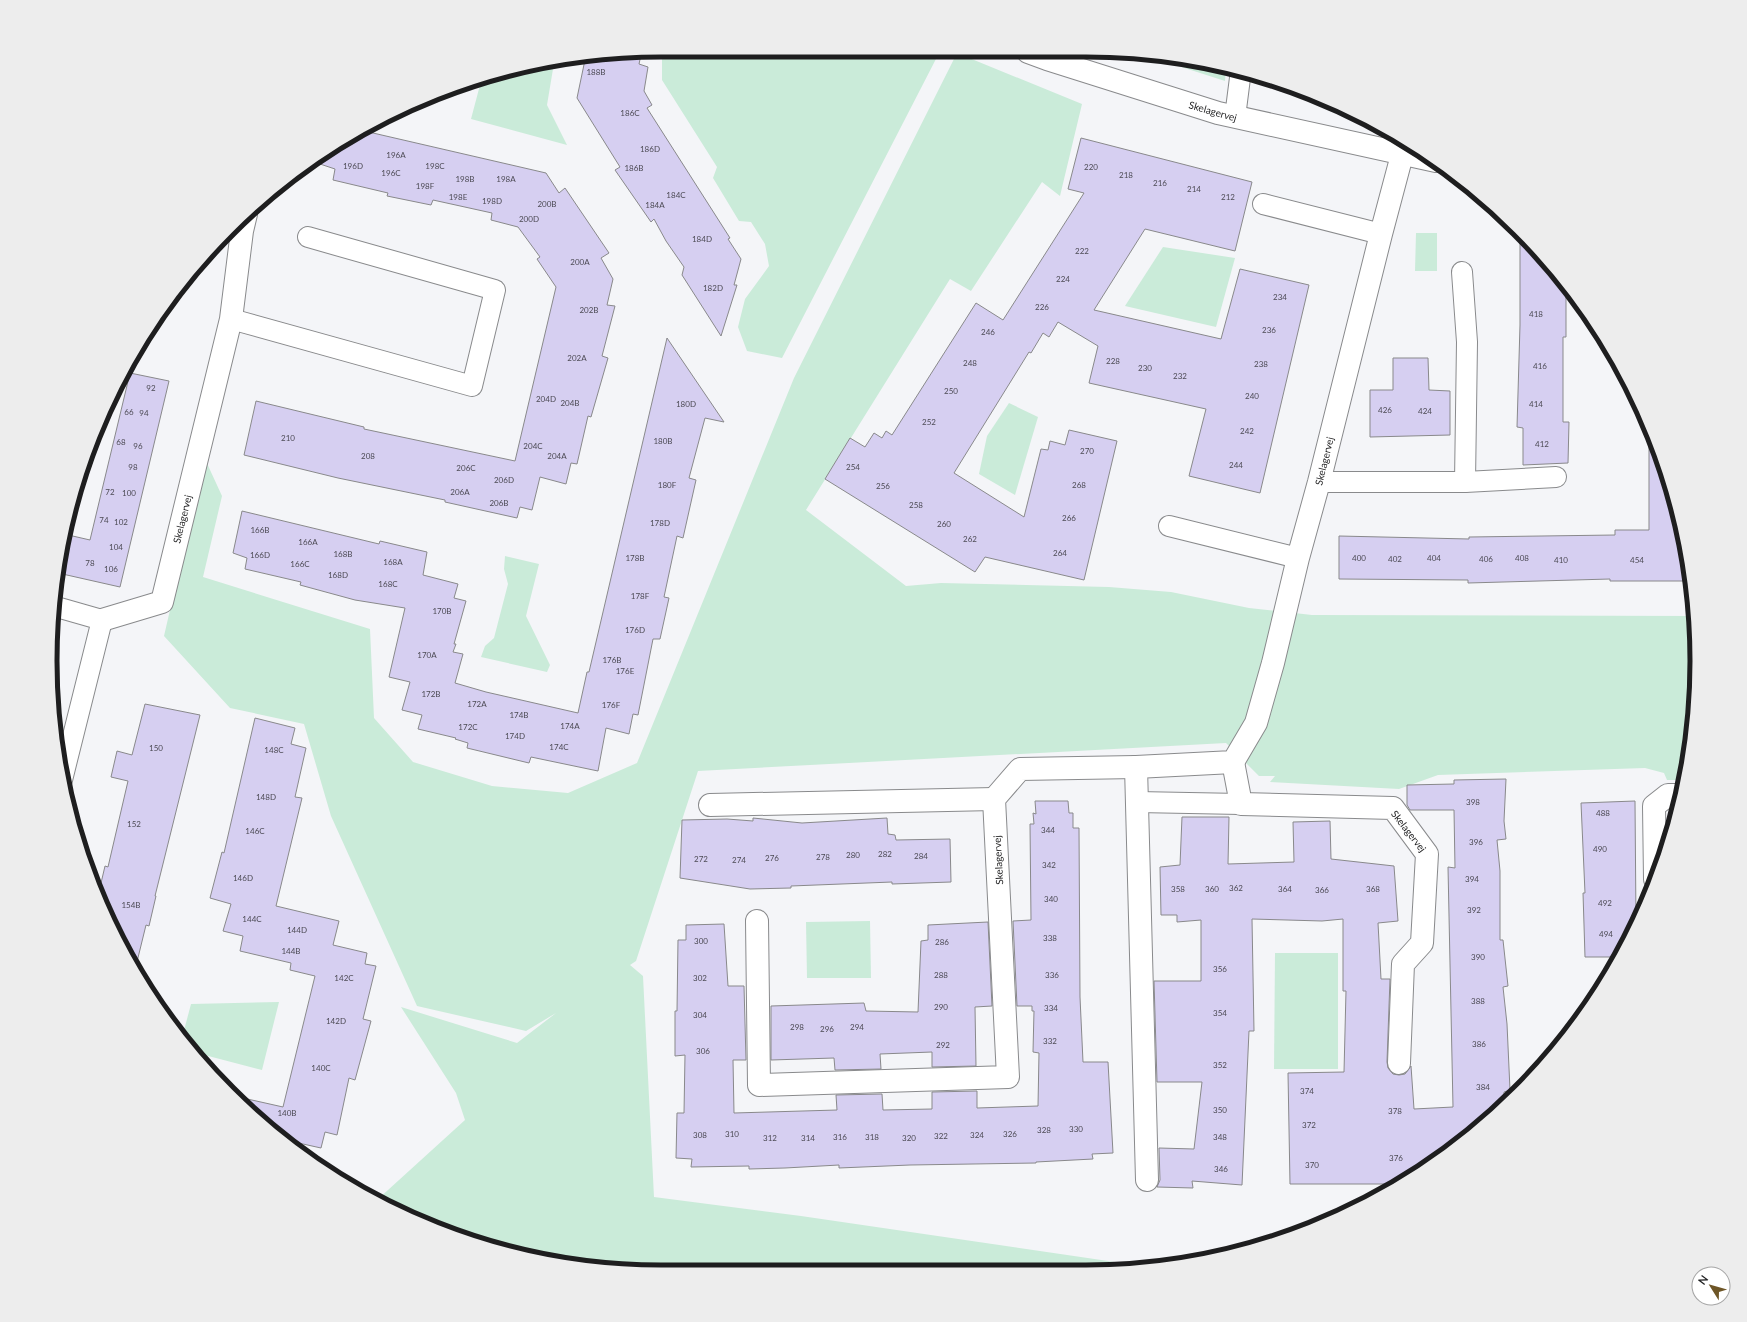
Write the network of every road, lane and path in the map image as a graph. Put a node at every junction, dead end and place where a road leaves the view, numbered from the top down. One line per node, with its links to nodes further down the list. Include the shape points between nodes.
1 (1039, 57): 3 (street, Skelagervej)
2 (1240, 78): 3 (lane)
3 (1235, 117): 4 (street, Skelagervej)
4 (1402, 155): 5 (street, Skelagervej); 8 (street, Skelagervej)
5 (1421, 158)
6 (1263, 204): 8 (lane)
7 (243, 225): 11 (street, Skelagervej)
8 (1381, 234): 13 (street, Skelagervej)
9 (308, 237): 11 (lane, via 495,290 472,386)
10 (1462, 272): 14 (lane, via 1467,342)
11 (231, 319): 18 (street, Skelagervej, via 162,602)
12 (1556, 477): 14 (lane)
13 (1319, 482): 14 (lane); 16 (street, Skelagervej)
14 (1465, 482)
15 (1169, 526): 16 (lane)
16 (1298, 558): 19 (street, Skelagervej, via 1256,723)
17 (59, 608): 18 (lane)
18 (102, 620): 20 (lane)
19 (1233, 762): 21 (street); 25 (street)
20 (66, 763)
21 (1136, 767): 23 (street, via 1020,769); 24 (street)
22 (1674, 795): 27 (street, via 1668,795 1654,806)
23 (994, 799): 26 (street); 28 (street, Skelagervej, via 1008,1077 759,1085)
24 (1137, 802): 25 (lane); 30 (street)
25 (1241, 804): 29 (street, Skelagervej, via 1393,808 1428,854 1422,943 1403,964)
26 (710, 805)
27 (1655, 863)
28 (757, 921)
29 (1398, 1063)
30 (1147, 1180)

